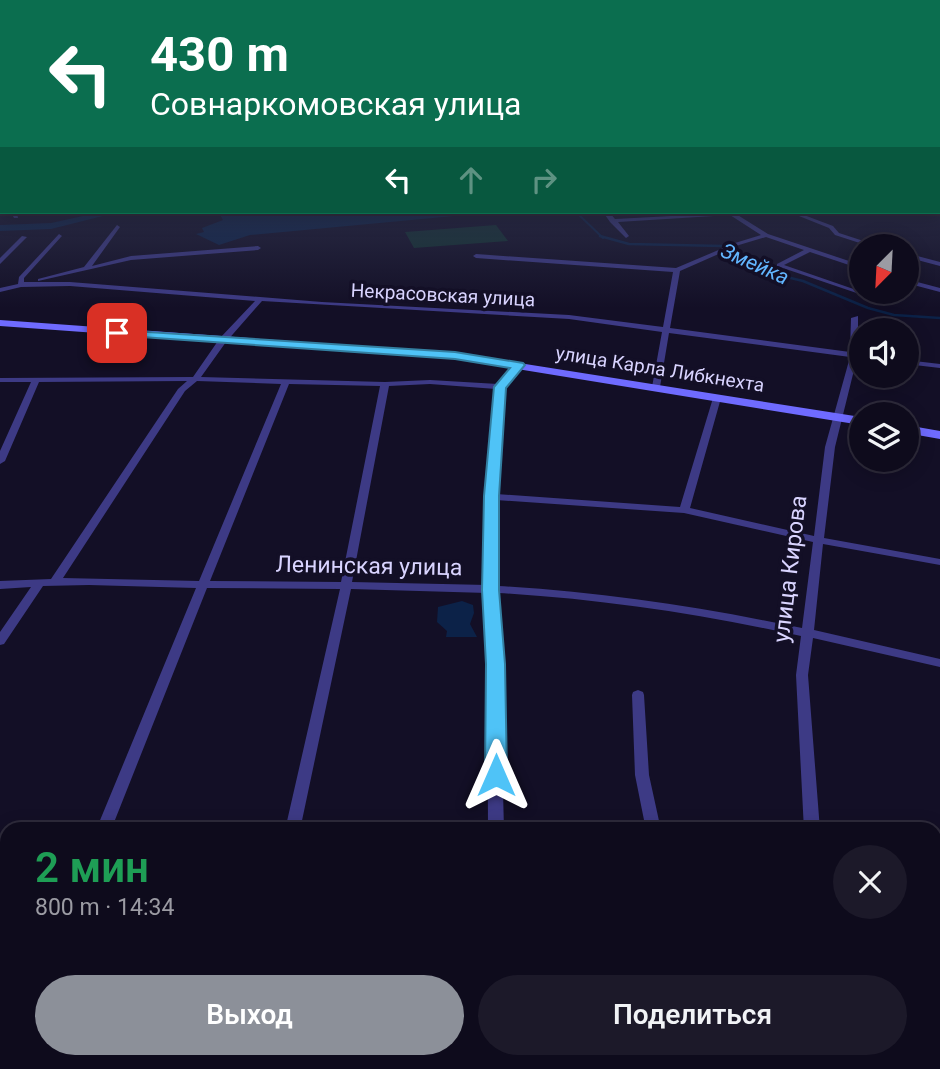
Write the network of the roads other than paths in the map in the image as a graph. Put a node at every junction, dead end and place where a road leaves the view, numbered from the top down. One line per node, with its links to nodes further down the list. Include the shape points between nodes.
1 (607, 214): 5 (street)
2 (681, 214): 5 (street)
3 (733, 214): 9 (street)
4 (797, 214): 11 (street)
5 (612, 221): 8 (street)
6 (117, 227): 19 (street)
7 (59, 236): 22 (street, via 21,278)
8 (626, 236)
9 (766, 236): 13 (street); 20 (street)
10 (24, 237): 16 (street)
11 (849, 238)
12 (258, 248): 19 (street, via 131,258)
13 (809, 250): 17 (street); 23 (street, via 779,265)
14 (476, 256): 20 (street)
15 (919, 258): 18 (street)
16 (0, 262)
17 (849, 263)
18 (940, 264)
19 (86, 269): 22 (street)
20 (677, 271): 28 (street)
21 (919, 284): 25 (street)
22 (21, 285): 24 (street); 26 (street, Некрасовская улица)
23 (849, 289)
24 (0, 290)
25 (940, 290)
26 (259, 300): 28 (street, Некрасовская улица, via 569,317); 29 (street)
27 (0, 323): 29 (street, улица Карла Либкнехта)
28 (665, 330): 30 (street, Некрасовская улица); 41 (street)
29 (223, 340): 32 (street, улица Карла Либкнехта, via 455,356); 34 (street)
30 (849, 354)
31 (919, 364): 33 (street)
32 (519, 365): 40 (street); 41 (street, улица Карла Либкнехта)
33 (940, 366)
34 (195, 379): 36 (street); 38 (street); 52 (street, via 182,389)
35 (0, 380): 36 (street)
36 (36, 380): 47 (street)
37 (849, 381): 43 (street, улица Кирова)
38 (285, 383): 39 (street); 54 (street)
39 (385, 384): 40 (street); 56 (street)
40 (500, 387): 48 (street)
41 (656, 387): 42 (street, улица Карла Либкнехта)
42 (717, 398): 43 (street, улица Карла Либкнехта); 49 (street)
43 (838, 416): 44 (street, улица Карла Либкнехта); 50 (street, улица Кирова)
44 (849, 418)
45 (919, 431): 46 (street)
46 (940, 435)
47 (0, 461)
48 (491, 496): 49 (street); 57 (street)
49 (684, 510): 50 (street)
50 (817, 540): 51 (street); 58 (street, улица Кирова)
51 (940, 562)
52 (56, 580): 53 (street, Ленинская улица); 54 (street, Ленинская улица)
53 (40, 582): 55 (street, Ленинская улица); 59 (street)
54 (201, 584): 56 (street, Ленинская улица); 62 (street)
55 (0, 586)
56 (346, 586): 57 (street, Ленинская улица); 63 (street)
57 (491, 590): 58 (street, Ленинская улица, via 633,602); 64 (street)
58 (807, 631): 60 (street, Ленинская улица); 66 (street, улица Кирова, via 802,696)
59 (0, 641)
60 (940, 663)
61 (638, 695): 65 (street, via 642,775)
62 (106, 822)
63 (294, 822)
64 (496, 822)
65 (652, 822)
66 (811, 822)

